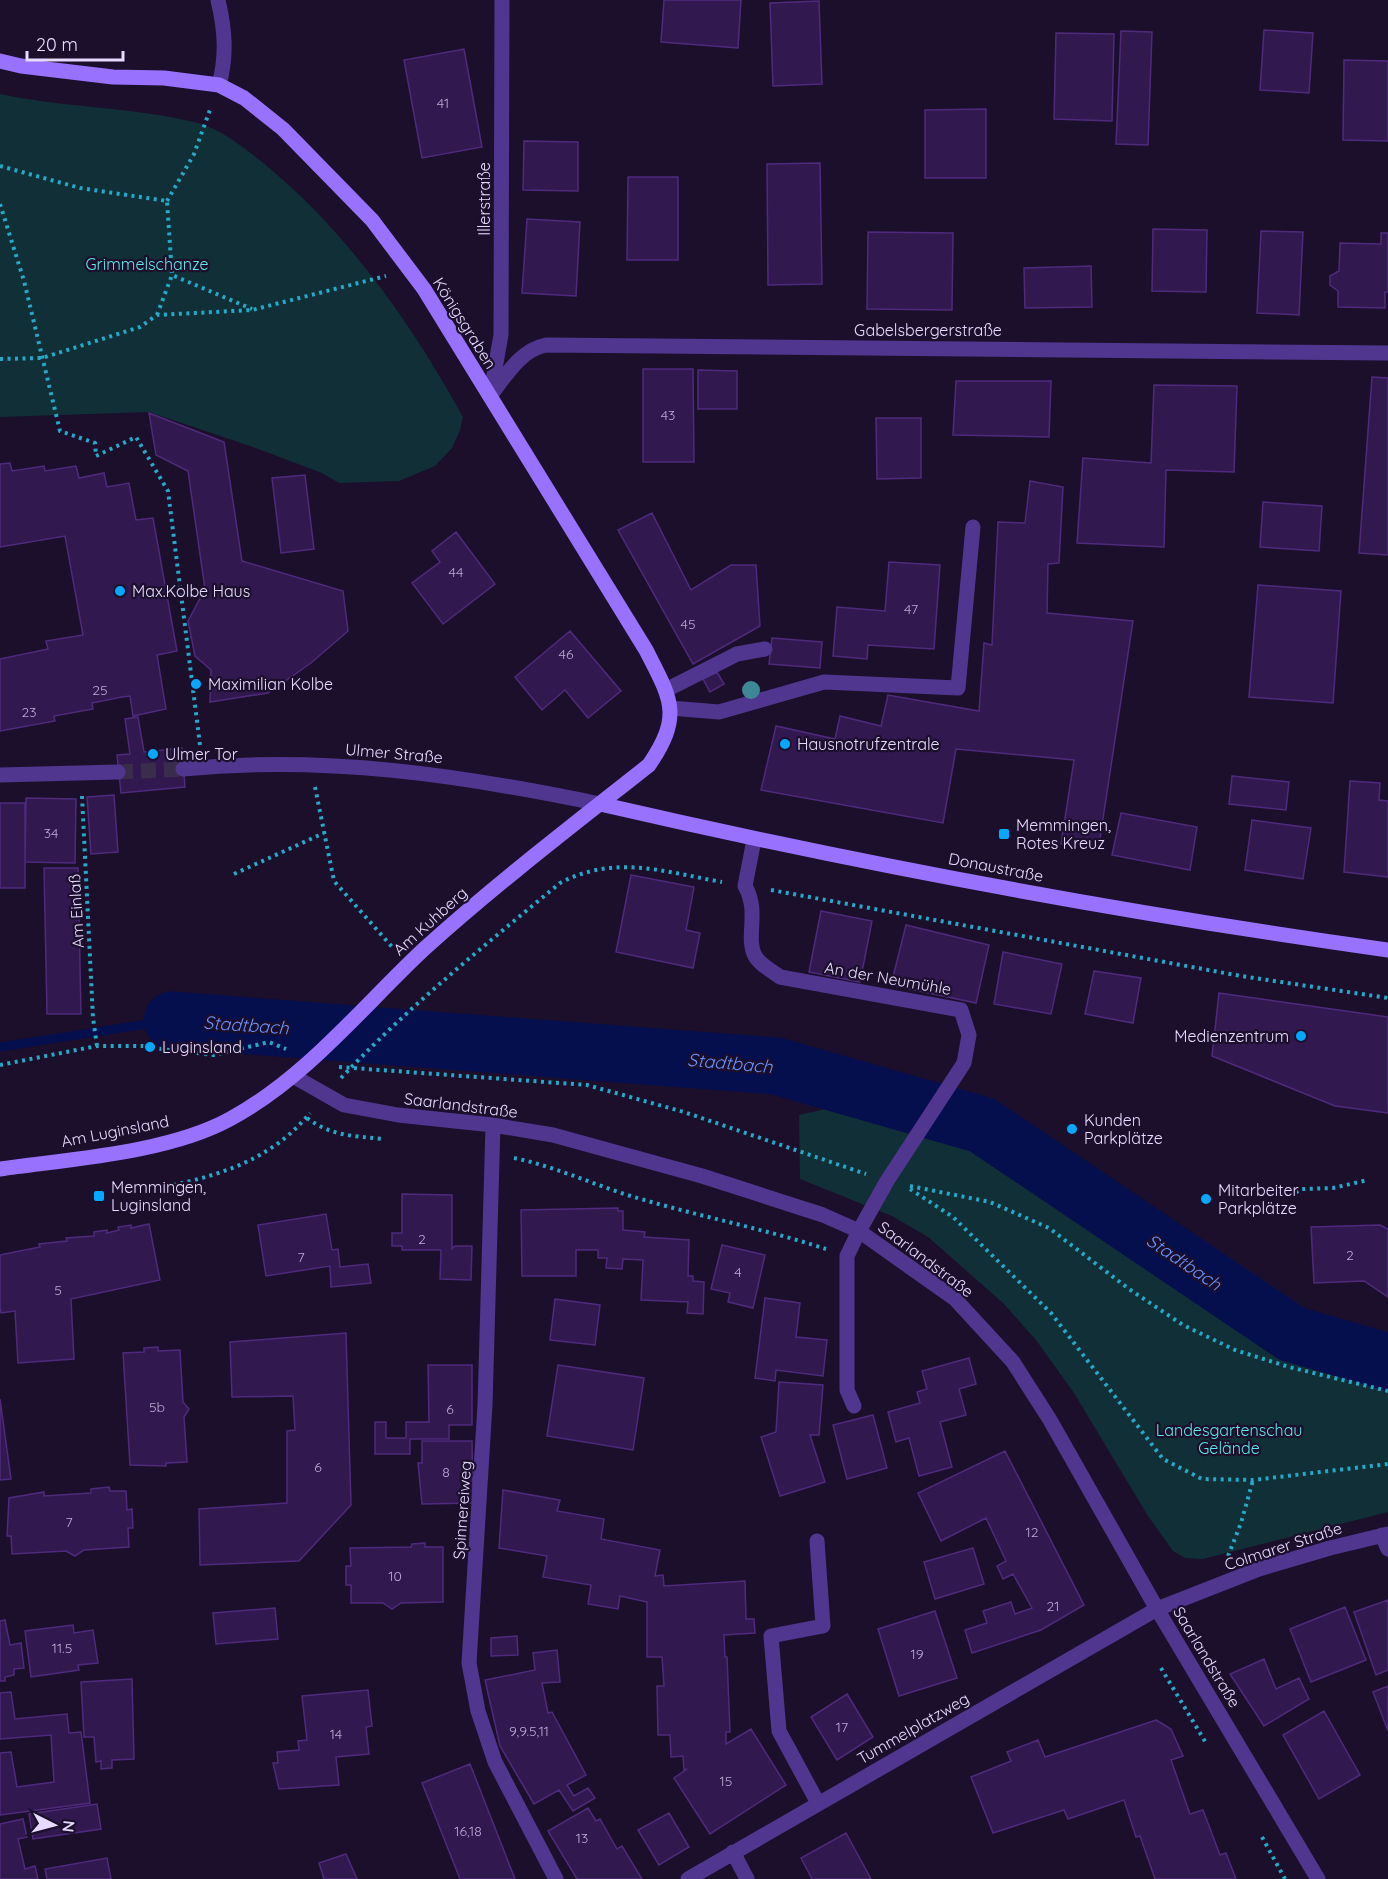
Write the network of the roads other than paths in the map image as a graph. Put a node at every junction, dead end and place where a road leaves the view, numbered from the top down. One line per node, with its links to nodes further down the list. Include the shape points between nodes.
1 (218, 0): 4 (street, via 226,61)
2 (502, 0): 6 (street, Illerstraße, via 501,335)
3 (0, 61): 4 (street, Königsgraben, via 113,77)
4 (219, 85): 6 (street, Königsgraben, via 244,98 283,129 372,220 424,289)
5 (1388, 353): 6 (street, Gabelsbergerstraße, via 546,345 523,355)
6 (489, 396): 9 (street, Königsgraben, via 640,640)
7 (972, 527): 10 (street, via 958,688 824,682 719,712)
8 (765, 649): 9 (street, via 737,654)
9 (666, 690): 10 (street, Königsgraben)
10 (670, 708): 14 (street, Königsgraben, via 665,742 649,765)
11 (183, 769): 14 (street, Ulmer Straße, via 244,763 310,763 459,777)
12 (118, 772): 13 (street)
13 (0, 775)
14 (600, 804): 15 (street, Donaustraße); 17 (street, Am Kuhberg, via 518,867 459,919)
15 (754, 840): 16 (street, Donaustraße, via 1230,928); 20 (street, An der Neumühle, via 744,886 751,898 755,957 780,977 961,1010 969,1035 964,1063)
16 (1388, 951)
17 (293, 1076): 18 (street, Saarlandstraße, via 344,1105); 19 (street, Am Luginsland, via 230,1119 202,1130 154,1145)
18 (493, 1125): 20 (street, Saarlandstraße, via 600,1147 702,1176 823,1215); 28 (street, Spinnereiweg, via 485,1417 469,1663 478,1711 495,1762)
19 (0, 1169)
20 (859, 1231): 21 (street, An der Neumühle, via 847,1256 847,1390); 25 (street, Saarlandstraße, via 955,1299 1013,1362)
21 (854, 1406)
22 (1385, 1534): 24 (street); 25 (street, Colmarer Straße, via 1258,1569)
23 (817, 1541): 26 (street, via 824,1626 771,1636 779,1731)
24 (1388, 1550)
25 (1157, 1609): 26 (street, Tummelplatzweg); 31 (street, Saarlandstraße)
26 (818, 1803): 27 (street, Tummelplatzweg)
27 (733, 1852): 29 (street, Tummelplatzweg); 30 (street)
28 (556, 1879)
29 (688, 1879)
30 (747, 1879)
31 (1318, 1879)

